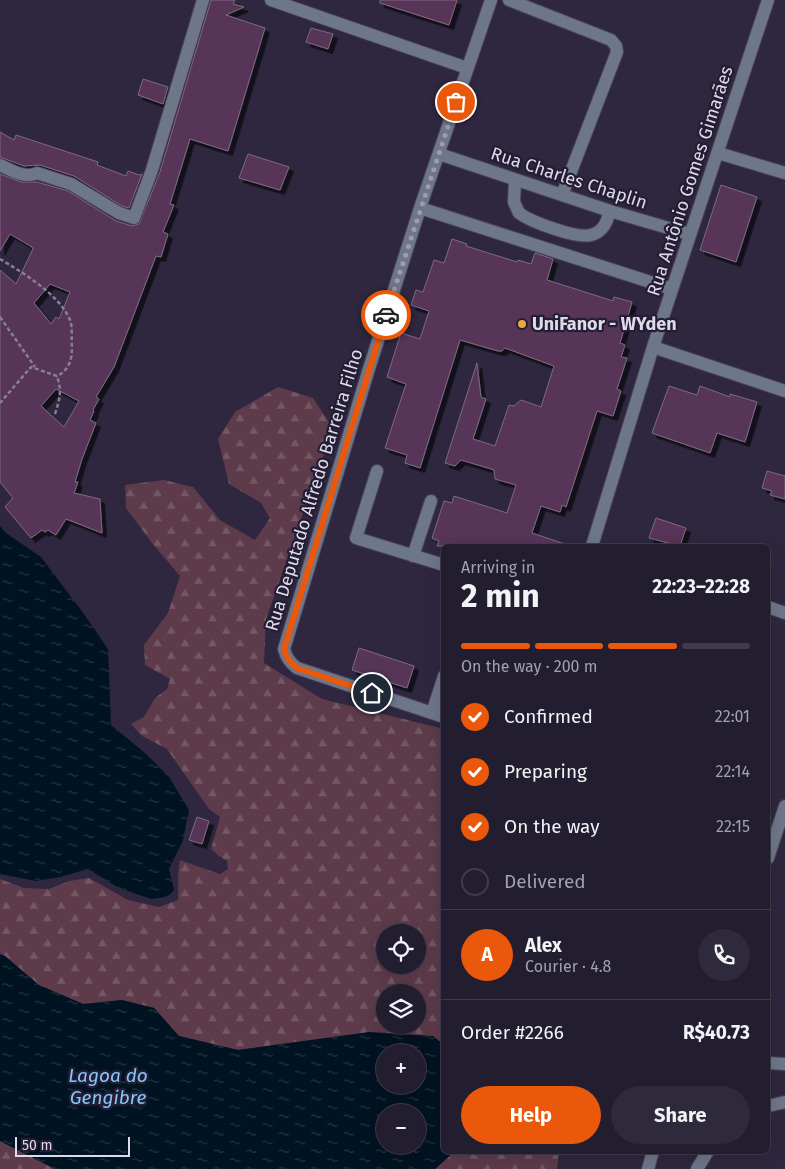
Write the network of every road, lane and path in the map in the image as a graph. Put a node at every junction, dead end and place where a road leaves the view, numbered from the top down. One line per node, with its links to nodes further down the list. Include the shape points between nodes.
1 (202, 0): 9 (street, via 134,218 71,184 37,173 30,176)
2 (271, 0): 6 (street)
3 (491, 0): 6 (street, Rua Deputado Alfredo Barreira Filho)
4 (509, 0): 12 (street, via 611,40 616,46 617,52)
5 (768, 0): 7 (street, Rua Antônio Gomes Gimarães)
6 (467, 68): 8 (street, Rua Deputado Alfredo Barreira Filho)
7 (718, 153): 10 (street); 15 (street, Rua Antônio Gomes Gimarães)
8 (438, 154): 11 (street, Rua Charles Chaplin); 13 (street, Rua Deputado Alfredo Barreira Filho)
9 (0, 165)
10 (785, 173)
11 (515, 180): 12 (street, Rua Charles Chaplin); 14 (street, via 514,202 519,213 551,227 592,235 604,228)
12 (562, 195): 14 (street, Rua Charles Chaplin)
13 (420, 208): 17 (street); 33 (street, Rua Deputado Alfredo Barreira Filho, via 284,649 291,664 297,668)
14 (610, 211): 15 (street, Rua Charles Chaplin)
15 (690, 234): 17 (street, Rua Antônio Gomes Gimarães)
16 (0, 259): 21 (path, via 53,297 71,322 72,357 69,366)
17 (672, 289): 19 (street, Rua Antônio Gomes Gimarães)
18 (0, 317): 20 (path)
19 (653, 347): 22 (street); 27 (street, Rua Antônio Gomes Gimarães)
20 (36, 368): 21 (path); 23 (path, via 32,367)
21 (57, 376): 24 (path, via 61,389)
22 (785, 391)
23 (0, 403)
24 (55, 414)
25 (377, 471): 28 (street, via 356,538)
26 (431, 501): 28 (street)
27 (593, 544)
28 (413, 556): 29 (street)
29 (441, 564)
30 (770, 608): 31 (street)
31 (785, 613)
32 (441, 696): 33 (street)
33 (438, 715)
34 (785, 806): 35 (street)
35 (777, 829): 36 (street)
36 (770, 852)
37 (770, 1062): 38 (street)
38 (785, 1064)
39 (785, 1102): 40 (street)
40 (770, 1106)
41 (652, 1154): 43 (street)
42 (706, 1154): 44 (street)
43 (648, 1169)
44 (697, 1169)

